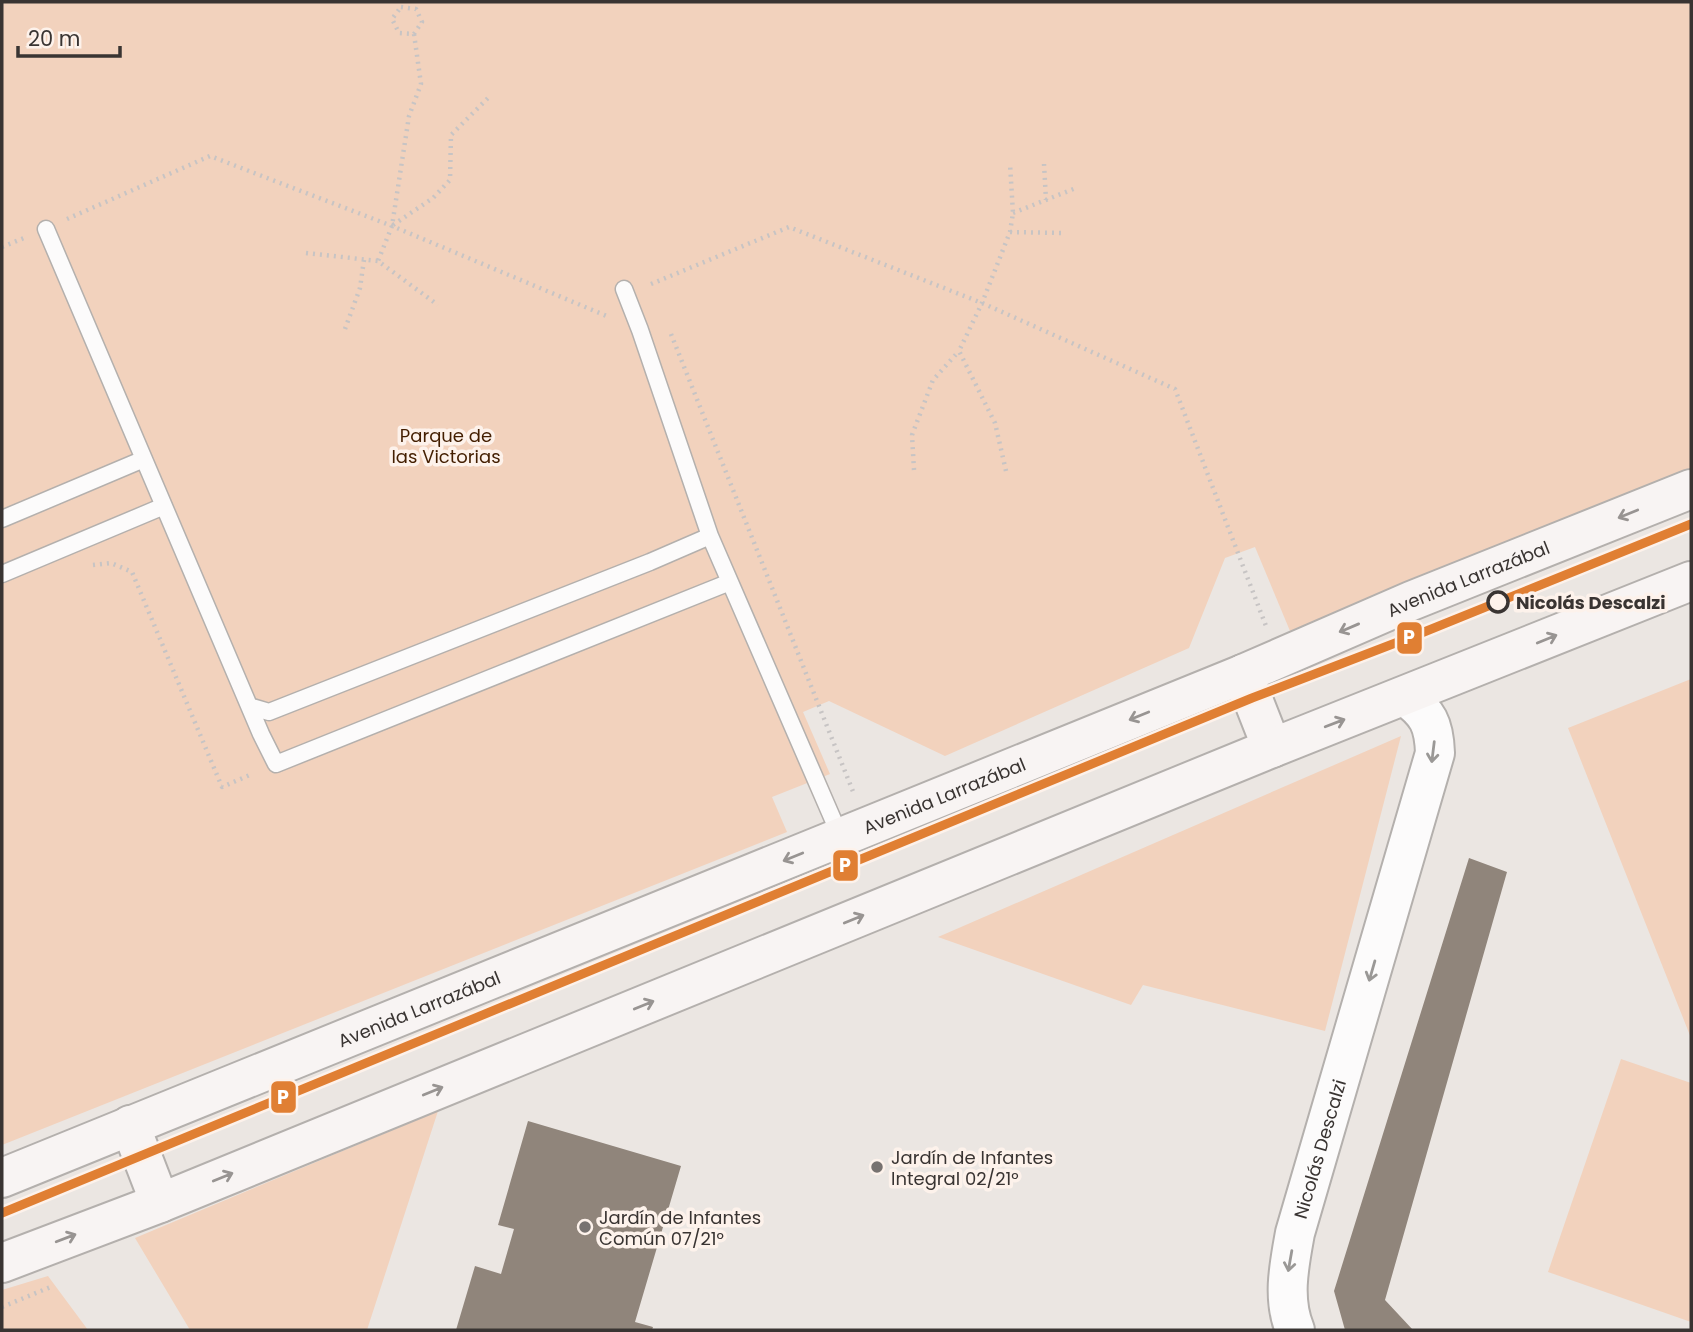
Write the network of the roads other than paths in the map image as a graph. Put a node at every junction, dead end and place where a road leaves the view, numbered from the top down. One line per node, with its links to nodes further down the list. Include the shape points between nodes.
1 (46, 229): 3 (lane)
2 (624, 289): 7 (lane)
3 (144, 458): 5 (lane); 6 (lane)
4 (1691, 489): 11 (main road, Avenida Larrazábal, one-way to 11)
5 (164, 506): 8 (lane); 13 (lane)
6 (2, 519)
7 (710, 536): 10 (lane); 13 (lane, via 269,712)
8 (2, 574)
9 (1691, 580): 12 (main road, one-way to 9)
10 (730, 582): 13 (lane, via 276,764); 15 (lane)
11 (1243, 674): 14 (main road); 15 (main road, Avenida Larrazábal, one-way to 15)
12 (1405, 696): 14 (main road, one-way to 12); 20 (street, Nicolás Descalzi, one-way to 20, via 1427,716 1435,753 1295,1233 1287,1276 1289,1316)
13 (249, 706)
14 (1272, 748): 18 (main road, one-way to 14)
15 (834, 824): 16 (main road, Avenida Larrazábal, one-way to 16)
16 (130, 1125): 17 (main road, Avenida Larrazábal); 18 (main road)
17 (2, 1178)
18 (160, 1203): 19 (main road, one-way to 18)
19 (2, 1262)
20 (1295, 1330)

